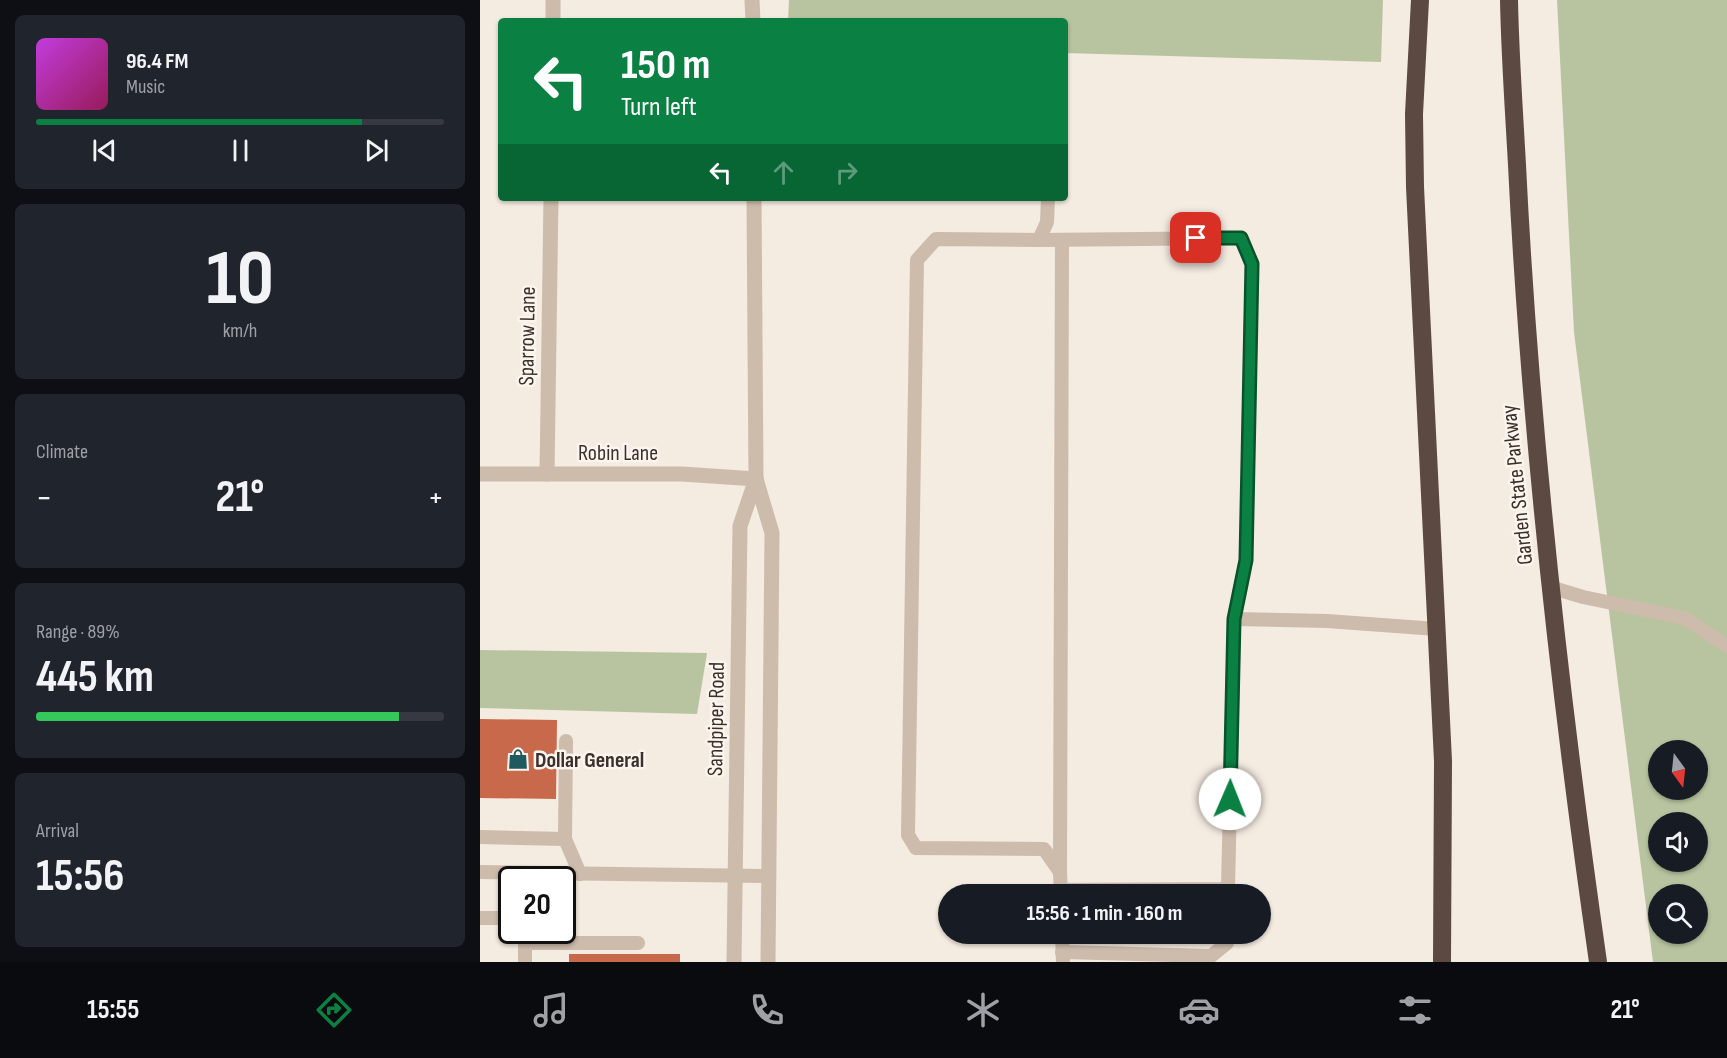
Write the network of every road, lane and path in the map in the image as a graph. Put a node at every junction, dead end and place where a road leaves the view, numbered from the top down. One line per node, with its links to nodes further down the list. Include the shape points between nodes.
1 (553, 0): 5 (street)
2 (752, 0): 6 (street)
3 (1420, 0): 17 (highway, via 1415,187)
4 (1509, 0): 15 (highway, Garden State Parkway, via 1530,387)
5 (553, 18)
6 (753, 18)
7 (551, 201): 13 (street, Sparrow Lane)
8 (754, 201): 14 (street, Sandpiper Road)
9 (1048, 201): 10 (lane, via 1047,222)
10 (1039, 240): 11 (lane); 23 (lane, via 936,239 917,260 908,835 916,848 1044,849)
11 (1062, 240): 16 (lane, via 1241,238 1252,264 1246,560); 23 (lane)
12 (480, 474): 13 (street, Robin Lane)
13 (547, 474): 14 (street, Robin Lane, via 682,474)
14 (756, 479): 27 (street, Sandpiper Road, via 740,526); 28 (street, Sandpiper Road, via 772,532)
15 (1550, 587): 18 (lane, via 1684,618); 42 (highway, Garden State Parkway)
16 (1234, 619): 17 (lane); 30 (lane)
17 (1437, 629): 41 (highway, via 1443,761)
18 (1727, 646)
19 (566, 741): 21 (lane)
20 (480, 837): 21 (lane)
21 (565, 839): 26 (lane)
22 (480, 872): 24 (lane)
23 (1059, 872): 29 (lane)
24 (498, 874)
25 (576, 874): 26 (lane)
26 (580, 874): 27 (lane)
27 (736, 876): 28 (lane); 39 (street, Sandpiper Road)
28 (769, 876): 40 (street, Sandpiper Road)
29 (1060, 884)
30 (1228, 884)
31 (480, 918): 32 (lane)
32 (498, 918)
33 (576, 940): 34 (lane)
34 (638, 943)
35 (525, 944): 38 (lane)
36 (1226, 944): 37 (lane, via 1211,956)
37 (1063, 957)
38 (525, 962)
39 (734, 962)
40 (768, 962)
41 (1442, 962)
42 (1598, 962)

